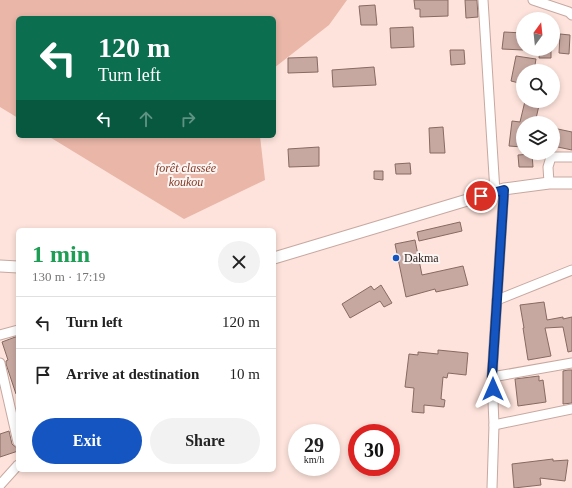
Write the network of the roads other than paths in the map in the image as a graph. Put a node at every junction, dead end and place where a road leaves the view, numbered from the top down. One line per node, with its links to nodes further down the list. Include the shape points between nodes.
1 (483, 0): 7 (street)
2 (533, 0): 3 (street)
3 (572, 15)
4 (572, 157): 5 (street, via 551,157 548,166)
5 (549, 182): 6 (street); 7 (street)
6 (572, 183)
7 (499, 191): 8 (street); 12 (street)
8 (276, 257)
9 (0, 266): 10 (street)
10 (16, 267)
11 (572, 270): 12 (street)
12 (497, 300): 17 (street)
13 (16, 331): 14 (street)
14 (0, 335)
15 (572, 362): 17 (street)
16 (0, 364): 20 (street)
17 (492, 377): 19 (street)
18 (572, 409): 19 (street)
19 (494, 425): 23 (street)
20 (16, 433)
21 (16, 467): 22 (street)
22 (0, 485)
23 (492, 488)

